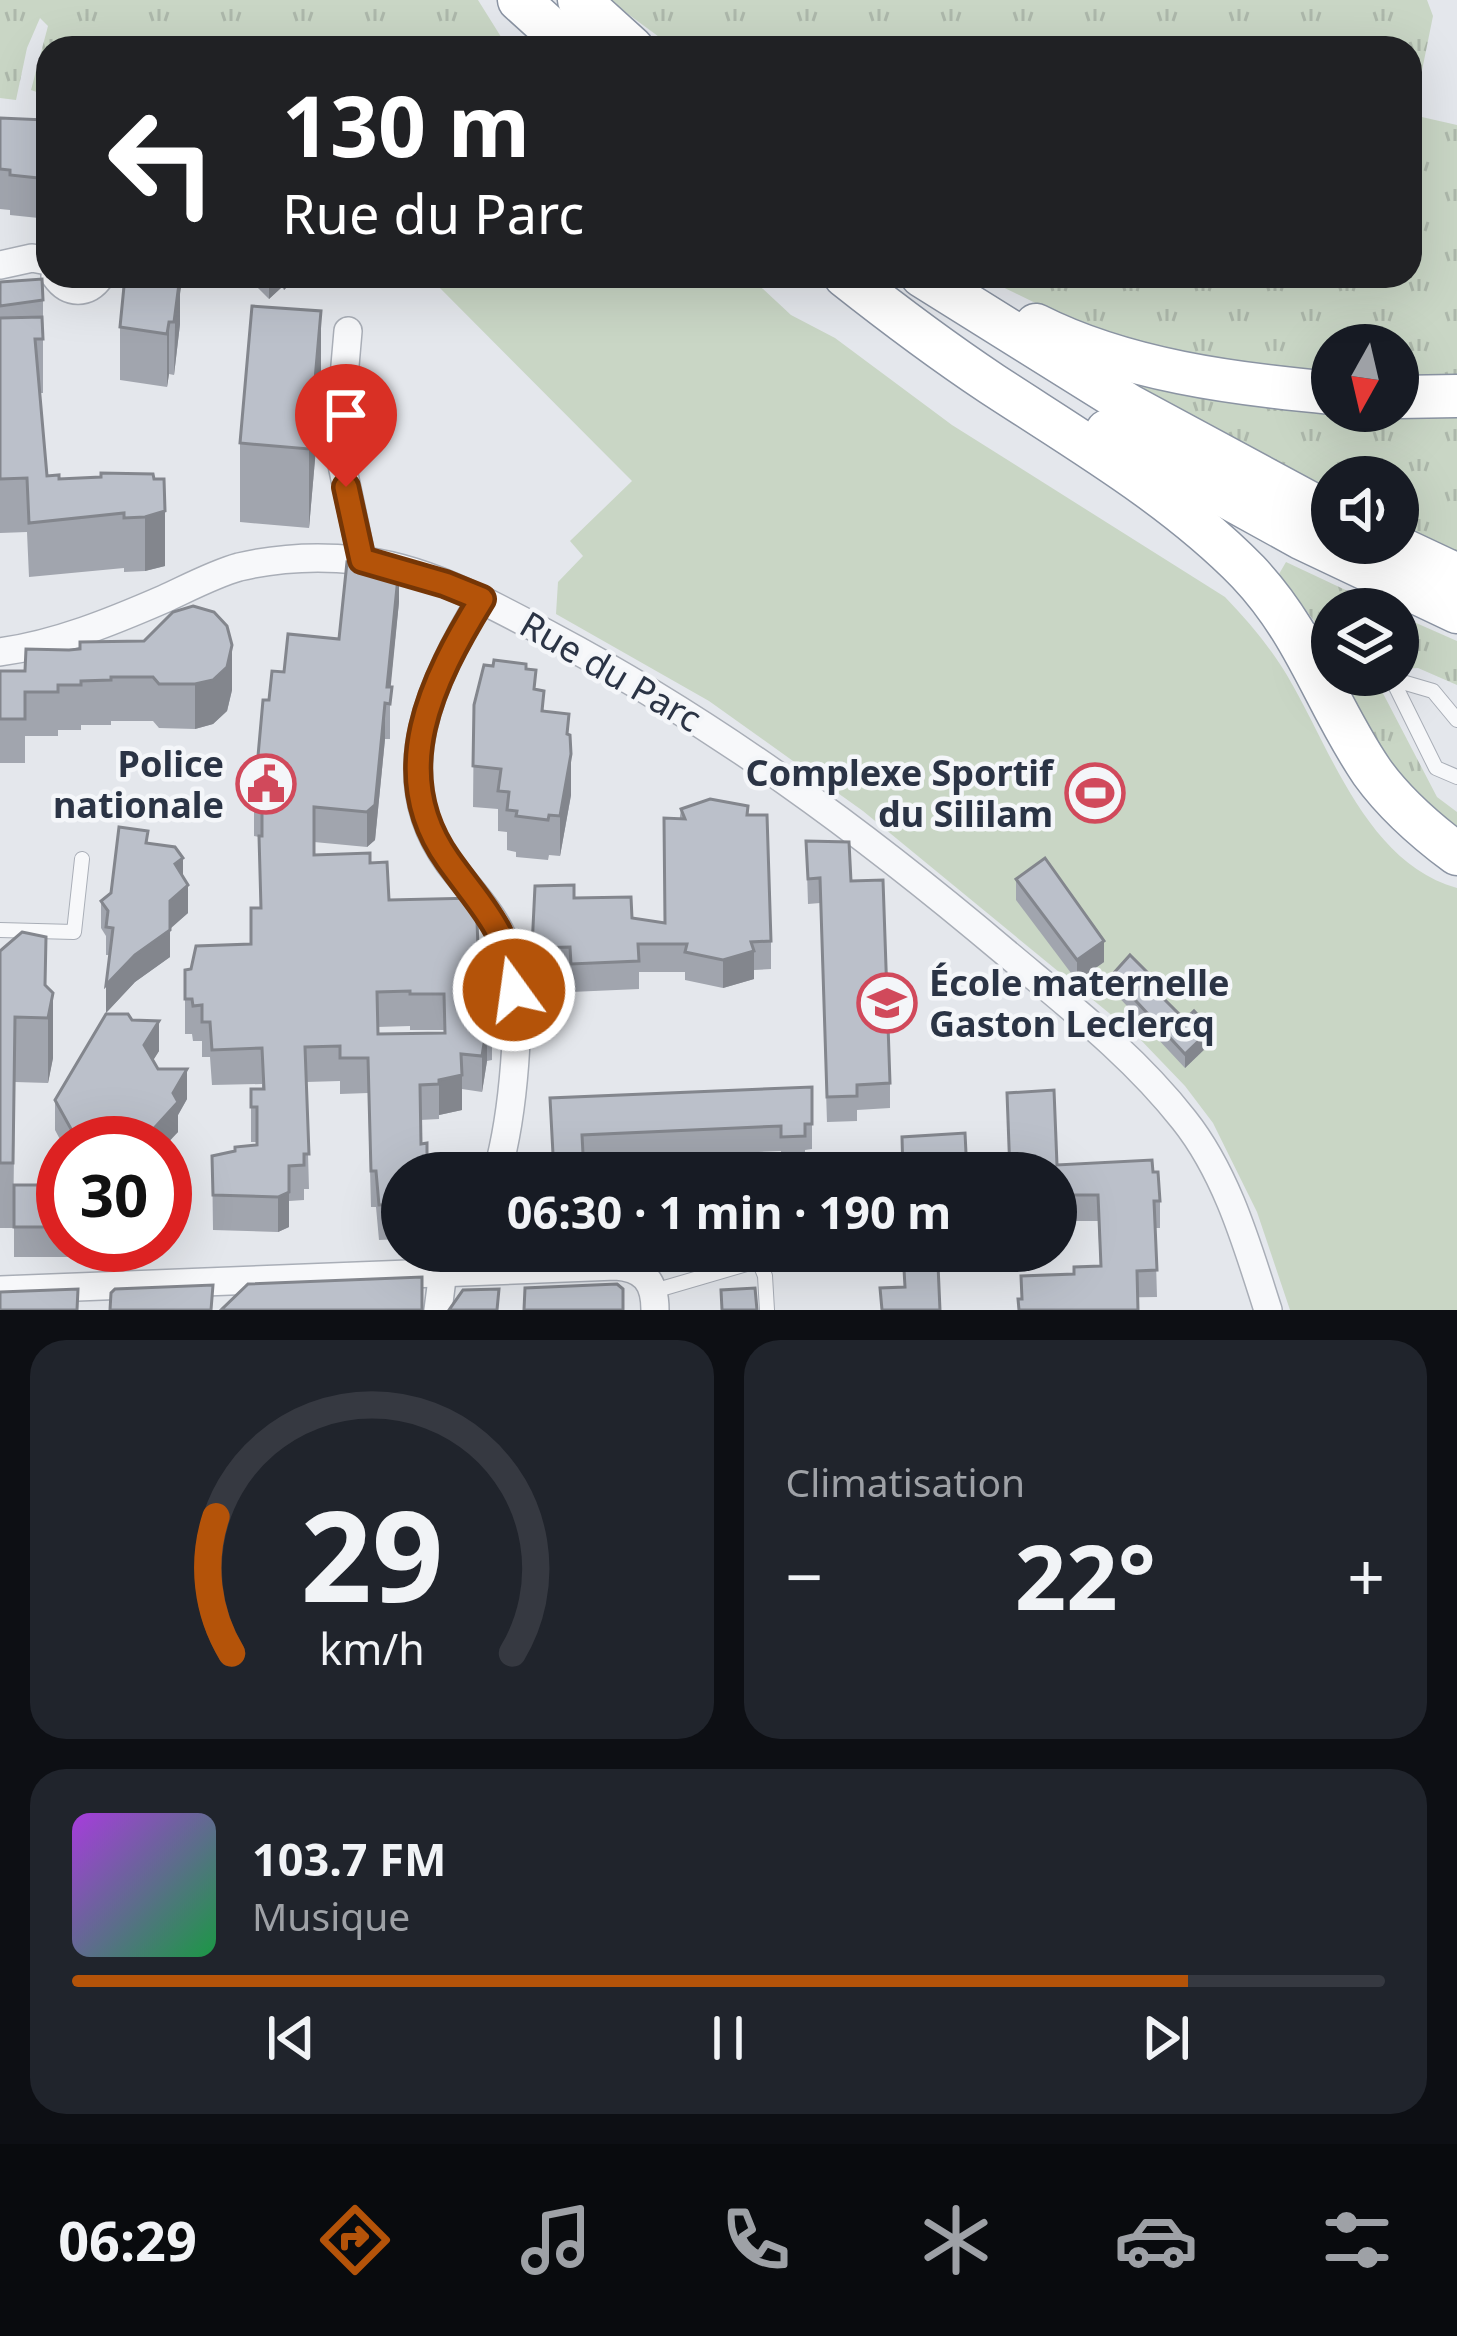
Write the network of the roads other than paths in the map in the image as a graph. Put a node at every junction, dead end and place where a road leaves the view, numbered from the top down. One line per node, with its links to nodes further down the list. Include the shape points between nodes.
1 (519, 0): 3 (highway)
2 (579, 0): 4 (highway)
3 (559, 36)
4 (619, 36)
5 (36, 259): 6 (street)
6 (0, 266)
7 (861, 288): 18 (highway, via 1172,507)
8 (881, 288): 21 (highway, via 1133,447)
9 (941, 288): 15 (highway, via 1130,406)
10 (965, 288): 12 (highway, via 1106,352)
11 (348, 331): 17 (street, via 338,446)
12 (1311, 390)
13 (1457, 396): 14 (highway)
14 (1419, 397)
15 (1311, 504)
16 (1419, 557): 19 (highway)
17 (362, 560): 20 (street, Rue du Parc); 23 (street, Rue du Parc, via 238,568 76,634)
18 (1246, 571): 22 (lane); 28 (highway, via 1299,637 1382,785)
19 (1457, 575)
20 (482, 599): 31 (street, via 435,688 416,770 425,820 495,921 512,970 511,1104); 43 (street, Rue du Parc, via 710,727 918,879 1103,1034 1206,1152)
21 (1457, 612)
22 (1311, 628)
23 (0, 652)
24 (1419, 687): 26 (lane)
25 (1399, 696): 27 (lane, via 1436,768)
26 (1457, 720)
27 (1457, 777)
28 (1457, 854)
29 (82, 860): 30 (lane, via 74,932)
30 (0, 930)
31 (501, 1152)
32 (400, 1272): 38 (street)
33 (454, 1272): 41 (street)
34 (639, 1272): 40 (street)
35 (729, 1272): 40 (lane)
36 (763, 1272): 42 (lane)
37 (0, 1290): 39 (street)
38 (228, 1296): 39 (street)
39 (94, 1298)
40 (654, 1300)
41 (438, 1310)
42 (767, 1310)
43 (1268, 1310)

